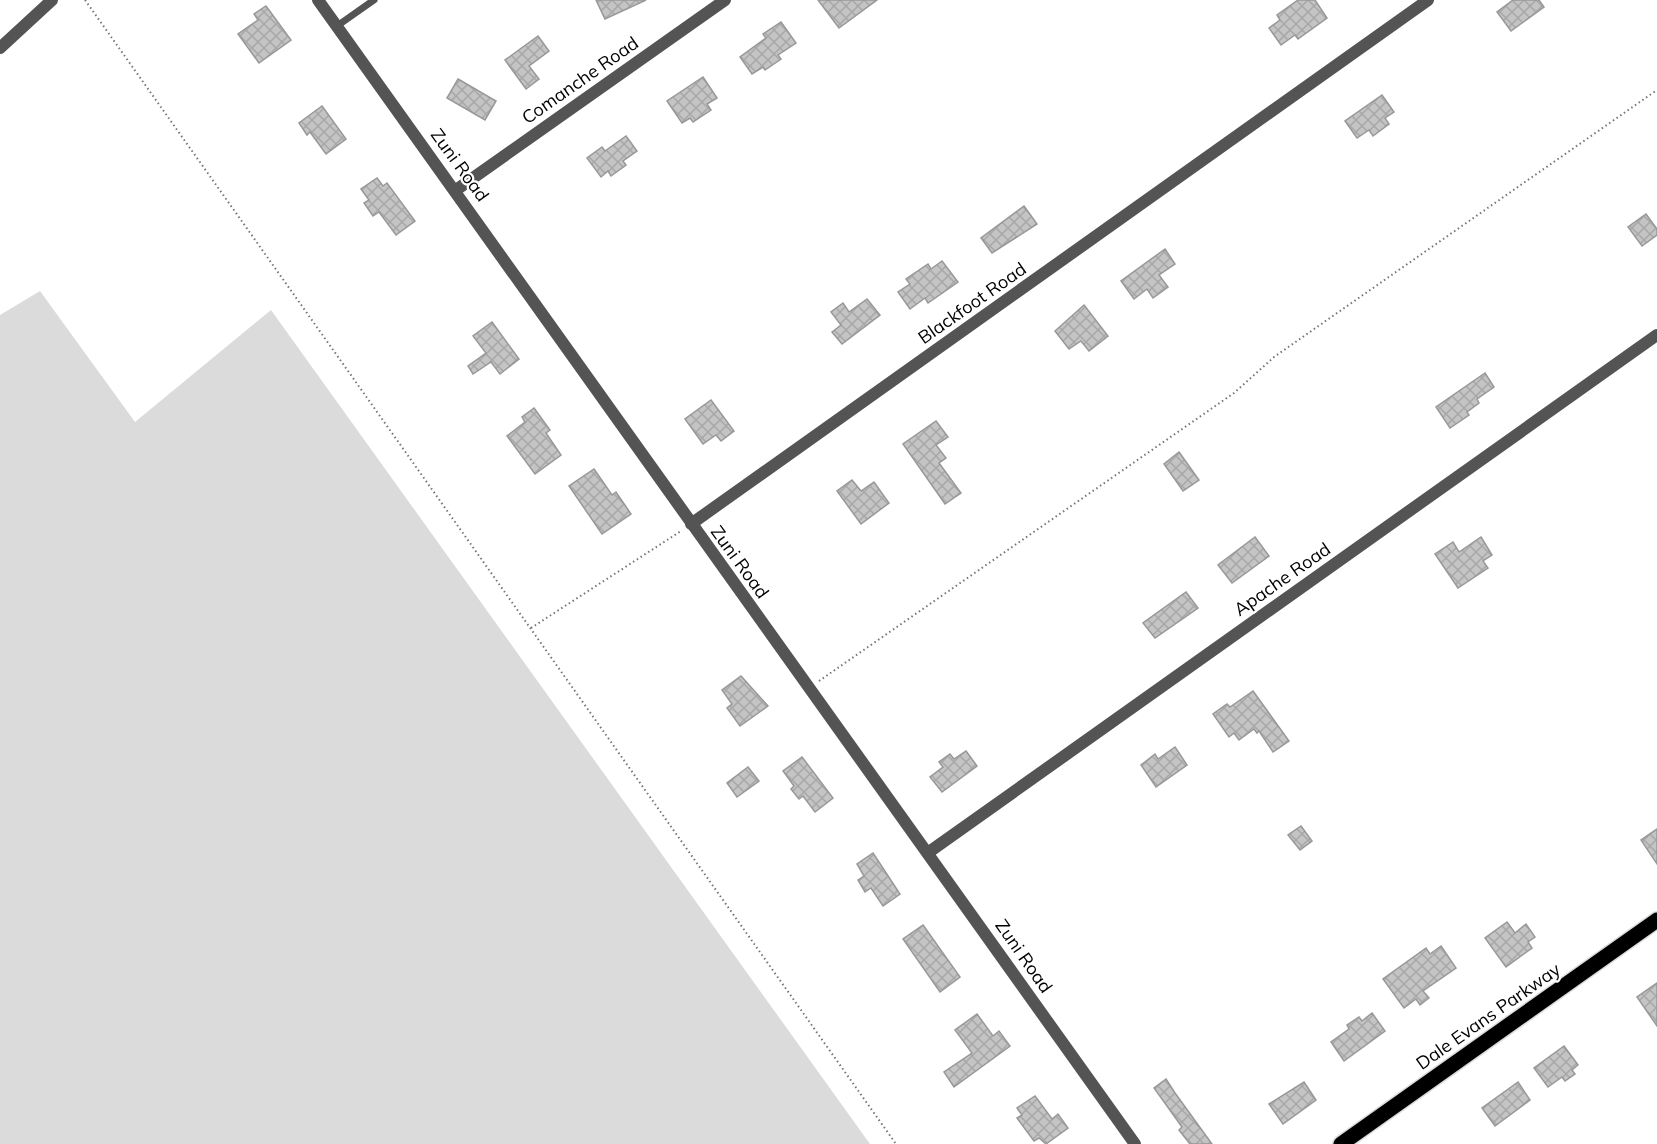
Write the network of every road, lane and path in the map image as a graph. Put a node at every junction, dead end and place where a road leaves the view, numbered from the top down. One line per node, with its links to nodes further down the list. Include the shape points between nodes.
1 (52, 0): 8 (street)
2 (85, 0): 13 (path)
3 (318, 0): 7 (street, Zuni Road)
4 (374, 0): 7 (lane)
5 (725, 0): 10 (street, Comanche Road)
6 (1428, 0): 12 (street, Blackfoot Road)
7 (337, 26): 10 (street, Zuni Road)
8 (0, 48)
9 (1657, 90): 14 (path, via 1274,357 1234,393)
10 (456, 190): 12 (street, Zuni Road)
11 (1657, 335): 15 (street, Apache Road)
12 (691, 524): 13 (path); 14 (street, Zuni Road)
13 (531, 627): 17 (path)
14 (809, 687): 15 (street, Zuni Road)
15 (928, 852): 18 (street, Zuni Road)
16 (1657, 920): 19 (main road, Dale Evans Parkway)
17 (896, 1144)
18 (1134, 1144)
19 (1341, 1144)

